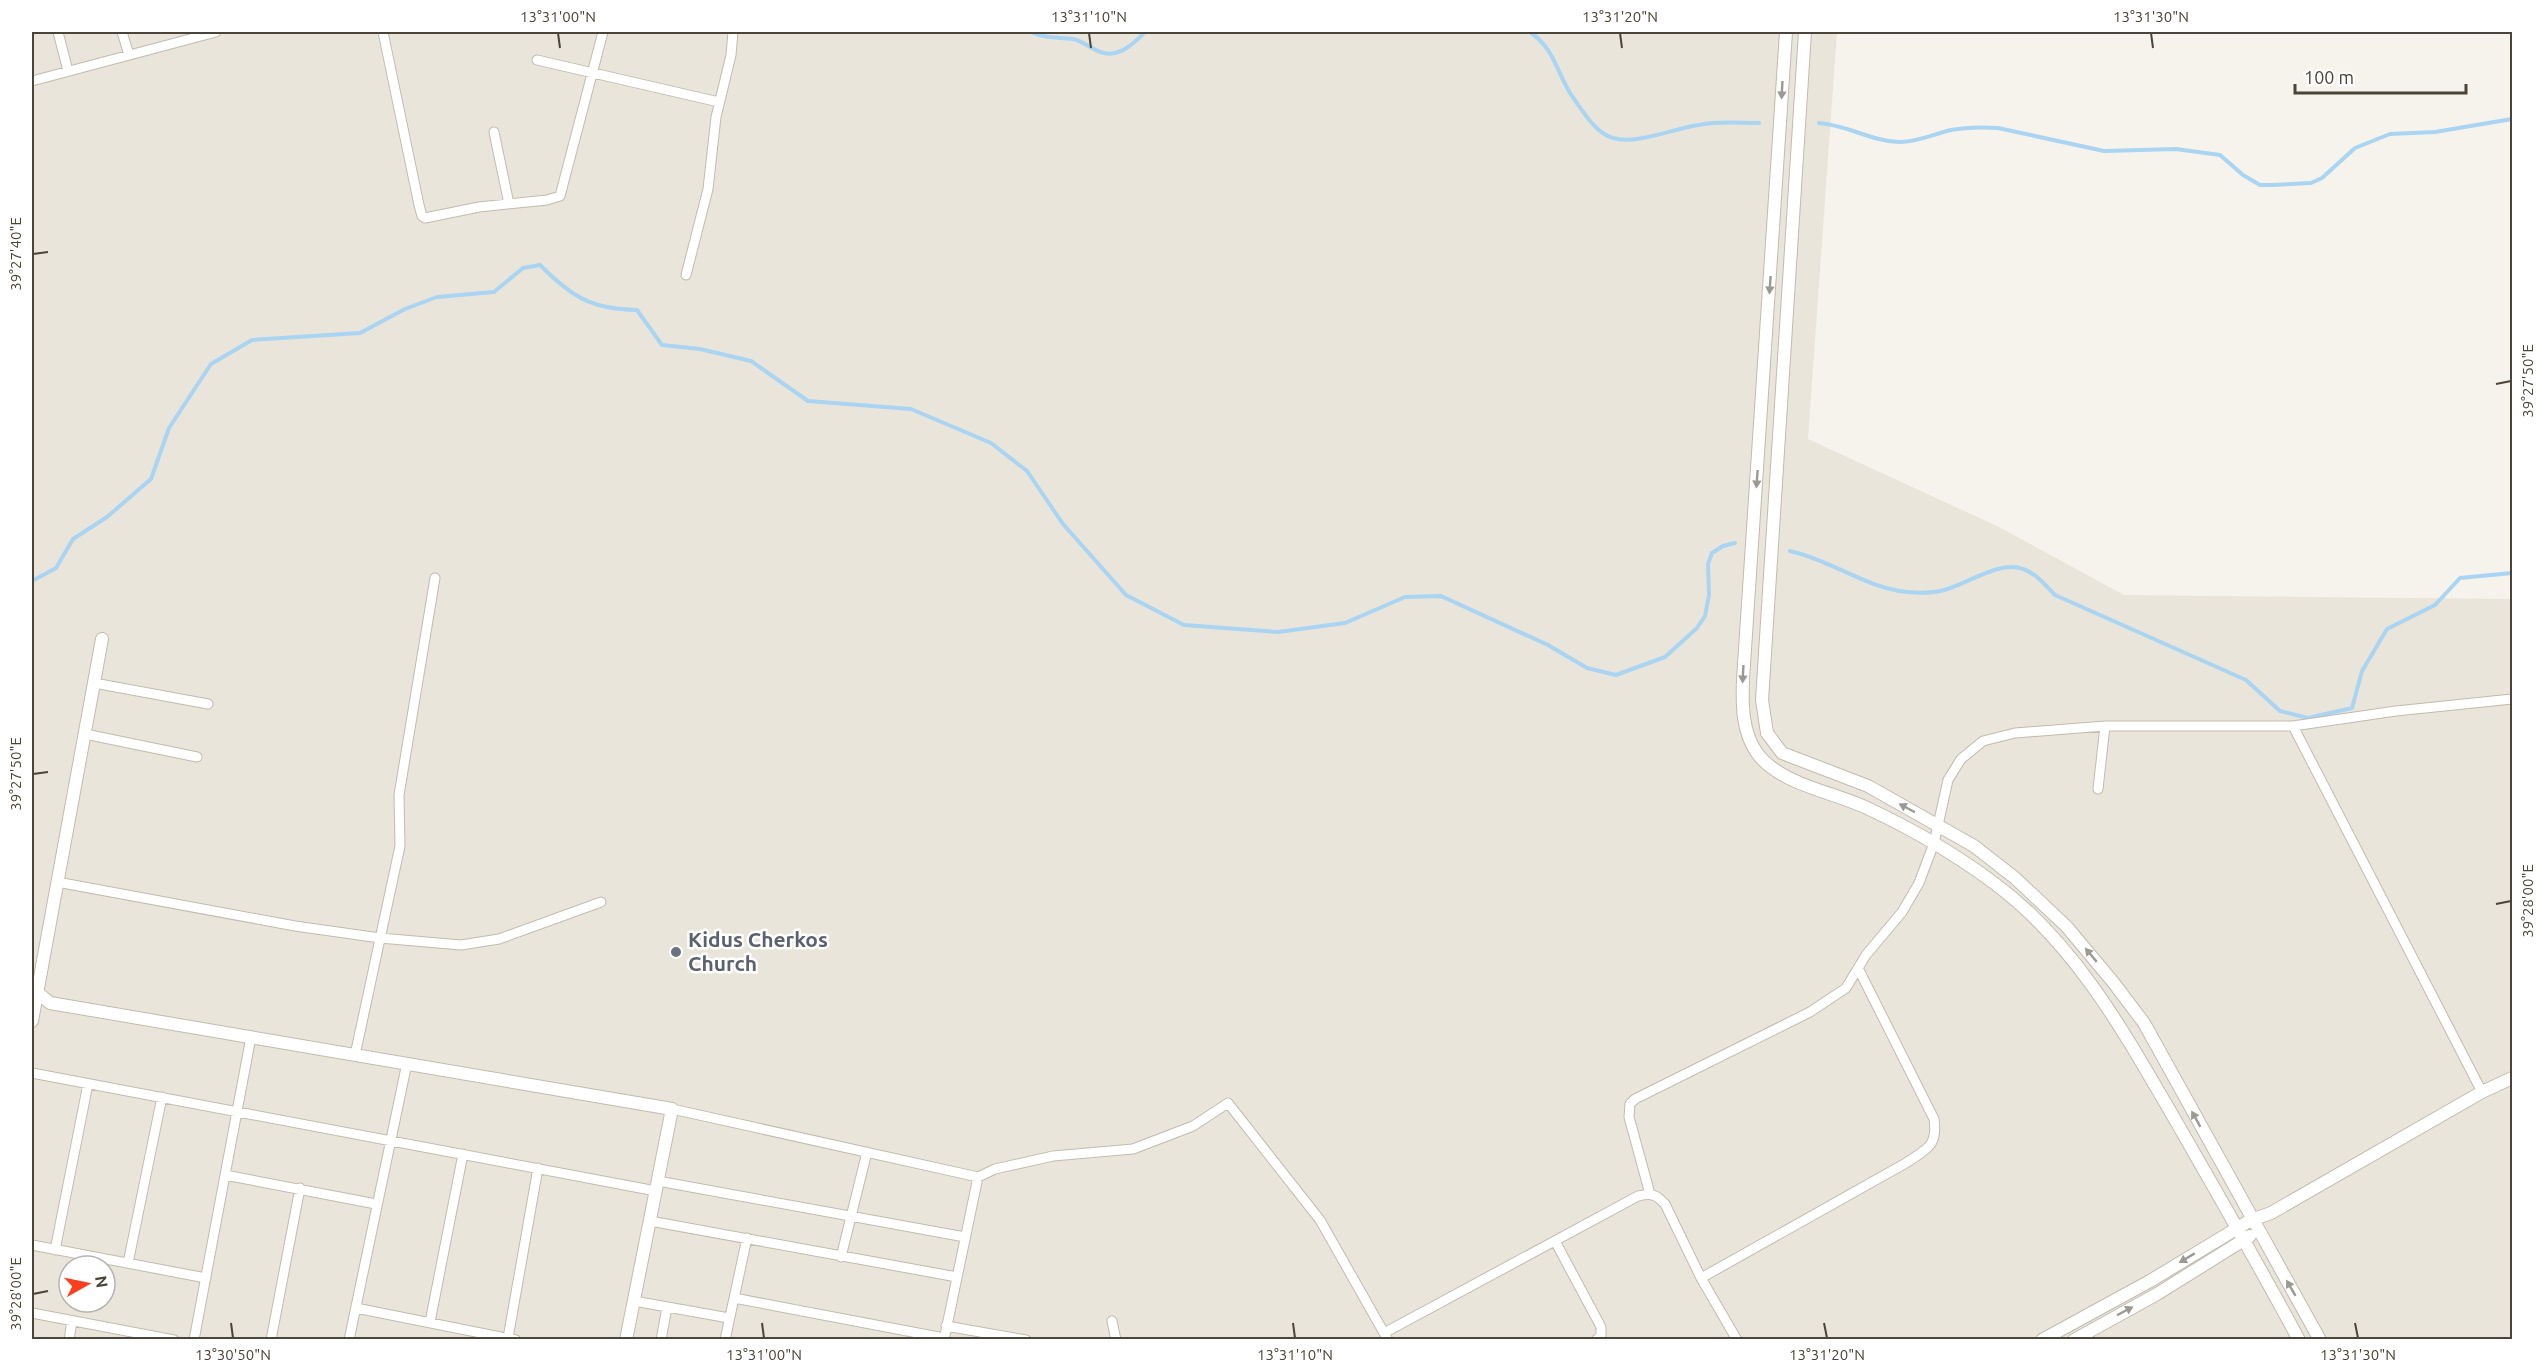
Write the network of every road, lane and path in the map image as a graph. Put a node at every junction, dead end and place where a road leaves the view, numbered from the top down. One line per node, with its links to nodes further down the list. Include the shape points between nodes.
1 (58, 32): 12 (street)
2 (122, 32): 10 (street)
3 (216, 32): 9 (street)
4 (383, 32): 17 (street, via 422,216)
5 (603, 32): 13 (street)
6 (733, 32): 15 (street)
7 (1786, 32): 18 (street, one-way to 18)
8 (1805, 32): 19 (street)
9 (185, 35): 10 (street)
10 (129, 55): 12 (street)
11 (537, 60): 13 (street)
12 (68, 71): 14 (street)
13 (593, 73): 15 (street); 17 (street, via 560,195)
14 (32, 81)
15 (719, 102): 20 (street, via 708,189)
16 (494, 132): 17 (street)
17 (509, 204)
18 (1773, 245): 19 (street); 32 (street, one-way to 32, via 1742,699 1749,737 1764,760 1788,777 1869,808)
19 (1791, 245): 31 (street, one-way to 19, via 1868,786 1782,753 1772,743 1764,722 1762,700)
20 (686, 275)
21 (435, 578): 35 (street, via 399,795 400,846)
22 (102, 639): 23 (street)
23 (94, 683): 25 (street); 28 (street)
24 (2512, 699): 27 (street)
25 (208, 704)
26 (2105, 726): 27 (street); 30 (street); 31 (street, via 2015,733 1983,741 1961,759 1948,780)
27 (2293, 726): 45 (street)
28 (85, 734): 29 (street); 33 (street)
29 (197, 757)
30 (2098, 789)
31 (1937, 824): 32 (street); 61 (street, one-way to 31, via 2144,1023 2113,982 2067,927 2015,878)
32 (1934, 843): 36 (street, via 1919,883 1902,912 1866,955); 62 (street, via 1995,884 2035,918 2092,983 2117,1019)
33 (57, 882): 35 (street); 37 (street)
34 (601, 902): 35 (street, via 499,939 461,945)
35 (380, 938): 40 (street)
36 (1859, 970): 57 (street, via 1846,988 1810,1012 1630,1104 1629,1117); 73 (street, via 1934,1119 1936,1134 1932,1145)
37 (34, 992): 38 (street); 39 (street, via 50,1003)
38 (32, 1021)
39 (251, 1037): 40 (street); 48 (street)
40 (355, 1055): 41 (street)
41 (407, 1064): 47 (street); 49 (street)
42 (32, 1073): 44 (street)
43 (2512, 1078): 45 (street)
44 (88, 1084): 46 (street); 68 (street)
45 (2482, 1092): 61 (street)
46 (162, 1097): 48 (street); 70 (street)
47 (672, 1109): 50 (street); 55 (street)
48 (237, 1112): 49 (street); 53 (street)
49 (390, 1140): 51 (street); 58 (street)
50 (867, 1152): 54 (street); 59 (street)
51 (463, 1154): 52 (street); 85 (street)
52 (538, 1168): 55 (street); 90 (street)
53 (225, 1175): 56 (street); 72 (street)
54 (978, 1177): 63 (street); 88 (street, via 995,1169 1053,1156 1133,1149 1193,1126 1227,1103 1320,1220)
55 (657, 1186): 59 (street); 60 (street)
56 (300, 1188): 58 (street); 95 (street)
57 (1650, 1194): 66 (street, via 1638,1196); 73 (street, via 1665,1204)
58 (376, 1204): 79 (street)
59 (852, 1216): 63 (street); 69 (street)
60 (650, 1221): 64 (street); 77 (street)
61 (2255, 1225): 62 (street); 65 (street); 107 (street, one-way to 61)
62 (2237, 1228): 65 (street); 74 (street, one-way to 74)
63 (965, 1237): 71 (street)
64 (747, 1238): 69 (street); 76 (street)
65 (2245, 1239): 75 (street); 106 (street)
66 (1555, 1240): 88 (street); 102 (street, via 1601,1327 1601,1336)
67 (32, 1245): 68 (street)
68 (55, 1250): 70 (street)
69 (841, 1257): 71 (street)
70 (128, 1263): 72 (street)
71 (957, 1277): 86 (street)
72 (206, 1278): 94 (street)
73 (1701, 1278): 103 (street)
74 (2150, 1281): 75 (street); 82 (street)
75 (2157, 1294): 87 (street, one-way to 75)
76 (734, 1298): 81 (street); 91 (street)
77 (634, 1301): 78 (street); 97 (street)
78 (667, 1306): 81 (street); 98 (street)
79 (356, 1308): 85 (street); 96 (street)
80 (32, 1313): 83 (street)
81 (729, 1318): 89 (street)
82 (2079, 1318): 87 (street); 104 (street)
83 (72, 1321): 92 (street); 93 (street)
84 (1112, 1321): 101 (street)
85 (430, 1322): 90 (street)
86 (946, 1326): 91 (street); 100 (street)
87 (2085, 1333): 105 (street)
88 (1386, 1336)
89 (726, 1338): 99 (street)
90 (512, 1339)
91 (944, 1339)
92 (69, 1340)
93 (174, 1340)
94 (194, 1340)
95 (271, 1340)
96 (349, 1340)
97 (626, 1340)
98 (661, 1340)
99 (737, 1340)
100 (1026, 1340)
101 (1116, 1340)
102 (1596, 1340)
103 (1737, 1340)
104 (2042, 1340)
105 (2074, 1340)
106 (2299, 1340)
107 (2320, 1340)

